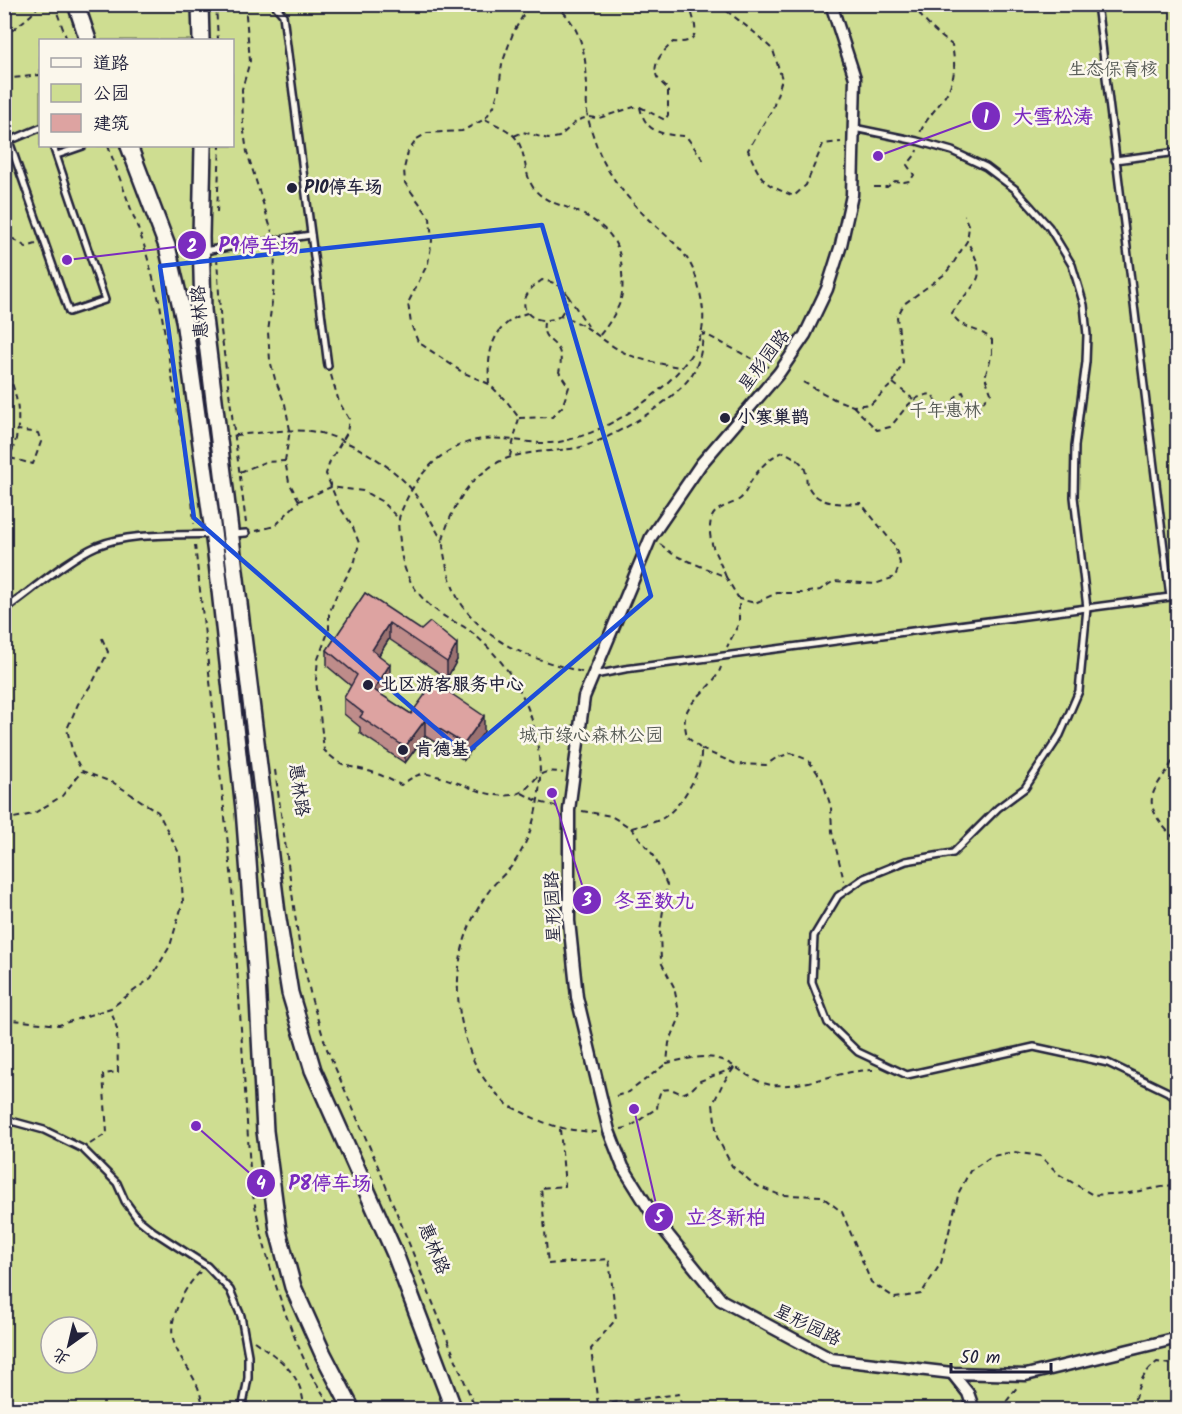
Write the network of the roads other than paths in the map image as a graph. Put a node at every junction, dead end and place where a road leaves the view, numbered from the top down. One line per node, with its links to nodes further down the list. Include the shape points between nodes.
1 (76, 4): 6 (main road)
2 (200, 4): 7 (main road)
3 (274, 4): 17 (lane, via 283,15)
4 (831, 4): 9 (street, 星形园路, via 855,78)
5 (1096, 4): 16 (lane)
6 (88, 39)
7 (201, 39)
8 (39, 128): 15 (lane, via 9,141 69,312 105,300)
9 (854, 128): 22 (lane, via 952,151 986,167 1015,189 1048,227 1072,265 1084,305 1087,335 1075,446 1074,497); 24 (street, 星形园路, via 852,195 827,289 805,335 779,373 701,464 651,537)
10 (53, 147): 15 (lane)
11 (80, 147): 15 (lane)
12 (129, 147): 20 (main road, 惠林路, via 167,246 184,320)
13 (203, 147): 18 (main road, 惠林路)
14 (1178, 152): 16 (lane)
15 (57, 155)
16 (1115, 160): 22 (lane, via 1170,597)
17 (311, 235): 18 (lane); 19 (lane)
18 (209, 250): 21 (main road, 惠林路, via 203,310)
19 (328, 366)
20 (213, 534): 21 (lane); 23 (lane, via 140,537 98,546); 30 (main road, 惠林路, via 244,809 265,1131 278,1231 293,1287)
21 (239, 534): 31 (main road, 惠林路, via 272,878 290,993 313,1070 395,1254)
22 (1087, 608): 24 (lane); 25 (lane, via 1078,691 1060,735 1025,788 998,808 953,853 906,861 864,878 838,896 814,936 812,982 828,1023 858,1052 907,1075 1034,1047 1108,1063)
23 (4, 610)
24 (593, 675): 28 (street, 星形园路, via 584,697 569,810 569,921 577,997 609,1131 623,1167 656,1220 721,1300 831,1359)
25 (1178, 1100)
26 (4, 1119): 29 (lane, via 45,1130 83,1149 117,1183 138,1219 207,1266 230,1290 245,1334 248,1372)
27 (1178, 1338): 28 (street, 星形园路, via 1026,1375)
28 (952, 1374): 32 (street, via 968,1394)
29 (242, 1410)
30 (352, 1410)
31 (454, 1410)
32 (974, 1410)

